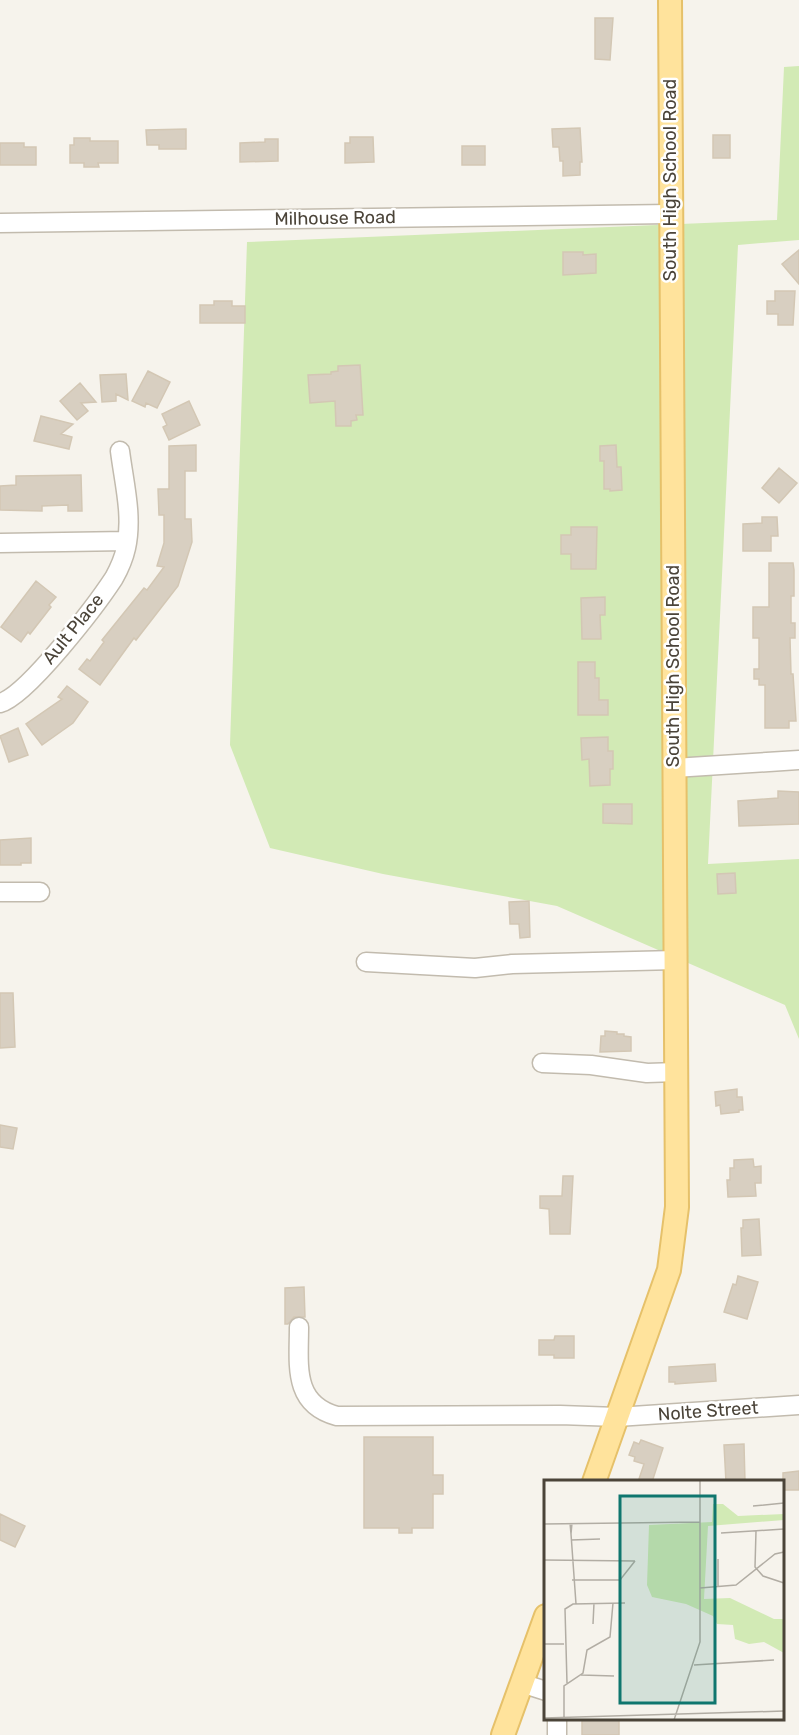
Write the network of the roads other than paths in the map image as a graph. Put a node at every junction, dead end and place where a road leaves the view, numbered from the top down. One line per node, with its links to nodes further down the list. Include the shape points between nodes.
1 (670, 0): 2 (main road, South High School Road)
2 (670, 213): 3 (street, Milhouse Road); 9 (main road, South High School Road)
3 (0, 223)
4 (120, 451): 5 (street, Ault Place, via 129,520)
5 (127, 541): 6 (street); 7 (street, Ault Place, via 116,575 81,622 27,686)
6 (0, 543)
7 (0, 703)
8 (799, 760): 9 (street)
9 (674, 768): 12 (main road, South High School Road)
10 (0, 892): 11 (street)
11 (40, 892)
12 (676, 960): 13 (street, via 475,968); 15 (main road, South High School Road)
13 (366, 962)
14 (543, 1063): 15 (street, via 647,1073)
15 (677, 1072): 18 (main road, South High School Road, via 678,1191 669,1270)
16 (299, 1327): 18 (street, Nolte Street, via 300,1377 311,1403 326,1413)
17 (799, 1405): 18 (street, Nolte Street)
18 (617, 1417): 19 (main road, South High School Road)
19 (595, 1480)
20 (544, 1621): 21 (main road)
21 (521, 1683): 22 (street); 23 (main road)
22 (544, 1690)
23 (503, 1735)

